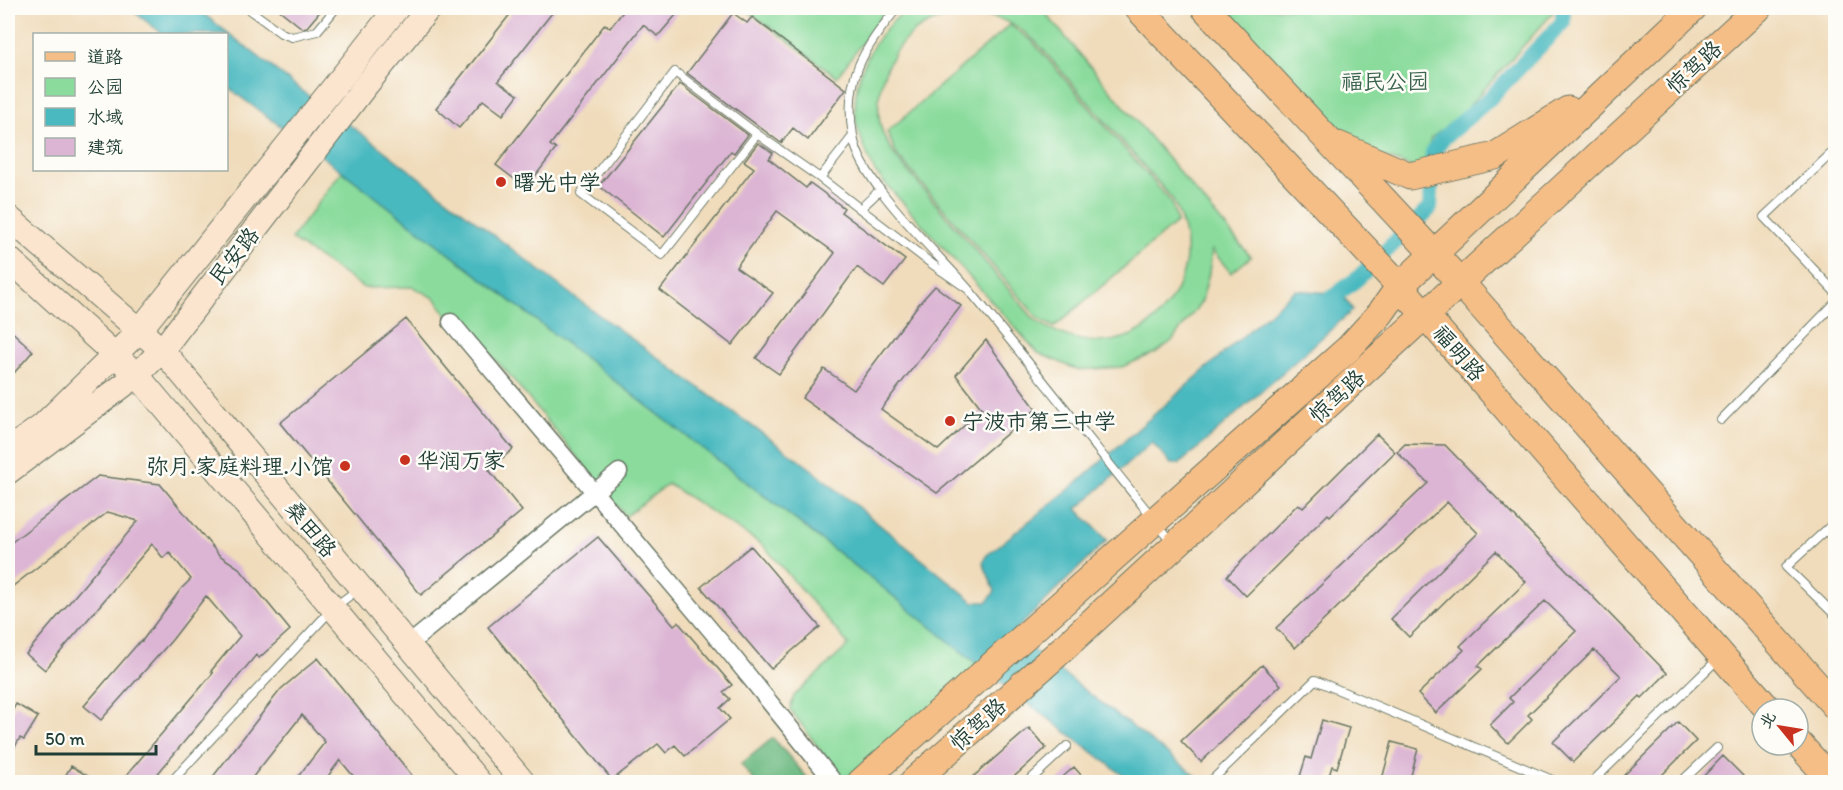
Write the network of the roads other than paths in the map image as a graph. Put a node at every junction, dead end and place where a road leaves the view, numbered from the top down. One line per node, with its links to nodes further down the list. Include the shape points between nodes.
1 (247, 8): 2 (lane, via 292,37 317,31)
2 (336, 8)
3 (397, 8): 11 (main road, 民安路)
4 (429, 8): 11 (main road, 民安路)
5 (897, 8): 13 (lane, via 862,56 854,78)
6 (1138, 8): 23 (main road, 福明路)
7 (1205, 8): 14 (main road)
8 (1693, 8): 10 (main road, 惊驾路)
9 (1758, 8): 22 (main road, 惊驾路)
10 (1619, 77): 14 (main road, via 1496,156 1421,174 1410,176); 20 (main road, 惊驾路)
11 (353, 82): 29 (main road, 民安路, via 290,143); 30 (main road, 民安路, via 308,159)
12 (757, 135): 12 (lane, via 675,72 580,194 662,255); 16 (lane)
13 (853, 136): 16 (lane); 17 (lane, via 860,160)
14 (1327, 140): 20 (main road)
15 (1836, 149): 25 (lane, via 1764,217)
16 (820, 178): 18 (lane)
17 (880, 190): 18 (lane); 24 (lane)
18 (860, 209): 24 (lane)
19 (8, 217): 29 (main road, 桑田路)
20 (1432, 254): 22 (main road); 23 (main road, 惊驾路)
21 (8, 258): 31 (main road, 桑田路)
22 (1460, 282): 27 (main road, 惊驾路); 46 (main road)
23 (1400, 285): 27 (main road, 福明路); 38 (main road, 惊驾路, via 1349,348)
24 (968, 289): 38 (lane)
25 (1836, 293)
26 (1836, 302): 33 (lane)
27 (1425, 314): 40 (main road, 惊驾路); 45 (main road, 福明路)
28 (452, 322): 37 (street)
29 (139, 331): 30 (main road, 桑田路); 31 (main road, 民安路)
30 (162, 350): 32 (main road, 民安路); 41 (main road, 桑田路)
31 (114, 355): 32 (main road, 桑田路); 34 (main road, 民安路, via 42,426)
32 (137, 375): 35 (main road, 民安路); 42 (main road, 桑田路)
33 (1721, 420)
34 (8, 450)
35 (8, 472)
36 (619, 472): 37 (street)
37 (594, 492): 44 (street); 55 (street)
38 (1155, 521): 40 (lane); 56 (main road, 惊驾路)
39 (1836, 521): 43 (lane, via 1786,567)
40 (1175, 546): 57 (main road, 惊驾路)
41 (360, 588): 42 (lane); 44 (main road, 桑田路)
42 (333, 608): 52 (lane); 53 (main road, 桑田路)
43 (1836, 616)
44 (408, 645): 54 (main road, 桑田路)
45 (1721, 656): 47 (main road, 福明路); 60 (lane)
46 (1829, 696)
47 (1757, 697)
48 (1067, 746): 58 (lane)
49 (1717, 748): 61 (lane)
50 (1810, 757): 62 (main road)
51 (1213, 780): 59 (lane, via 1315,680)
52 (171, 783)
53 (479, 783)
54 (523, 783)
55 (834, 783)
56 (861, 783)
57 (913, 783)
58 (1028, 783)
59 (1557, 783)
60 (1592, 783)
61 (1682, 783)
62 (1833, 783)

